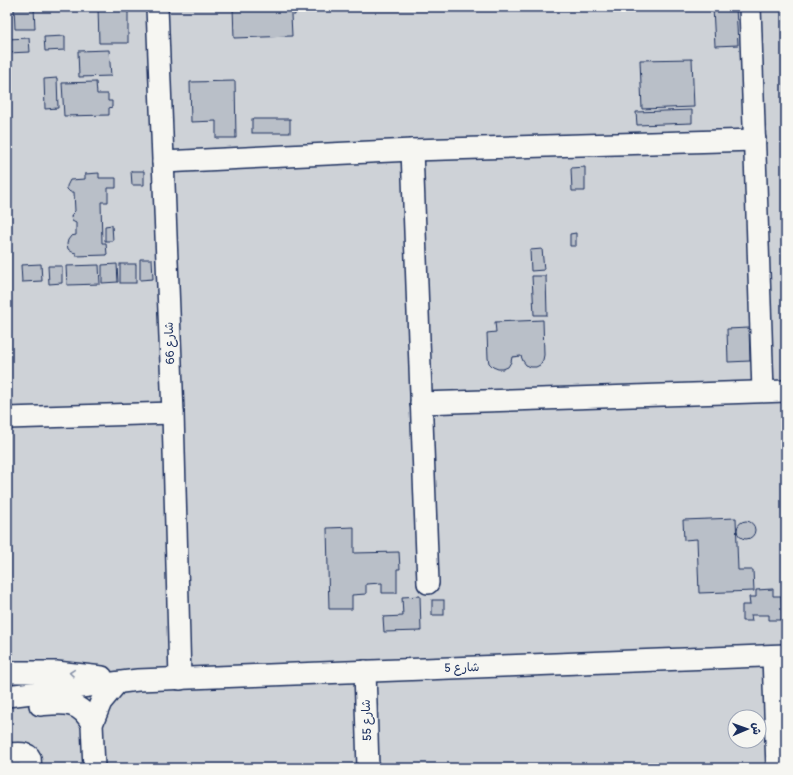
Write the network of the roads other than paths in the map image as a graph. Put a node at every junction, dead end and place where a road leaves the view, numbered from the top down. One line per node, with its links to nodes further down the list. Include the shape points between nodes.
1 (157, 7): 5 (street, شارع 66)
2 (750, 7): 3 (street)
3 (755, 140): 4 (street); 6 (street)
4 (412, 150): 5 (street); 8 (street)
5 (163, 162): 9 (street, شارع 66)
6 (763, 391): 7 (street); 8 (street)
7 (786, 391)
8 (421, 403): 11 (street)
9 (173, 413): 10 (street); 15 (street, شارع 66)
10 (7, 418)
11 (428, 582)
12 (780, 655): 13 (street, شارع 5); 25 (street)
13 (365, 671): 15 (street, شارع 5); 24 (street, شارع 55)
14 (7, 672): 16 (street, one-way to 14, via 56,672)
15 (180, 679): 16 (street, شارع 5)
16 (138, 680): 17 (street)
17 (117, 683): 18 (street); 20 (street, via 101,702)
18 (7, 696)
19 (7, 703): 20 (street, via 23,706 68,703 83,710)
20 (92, 724): 23 (street)
21 (7, 754): 22 (street, via 26,754 30,758)
22 (30, 768)
23 (94, 768)
24 (368, 768)
25 (777, 768)

